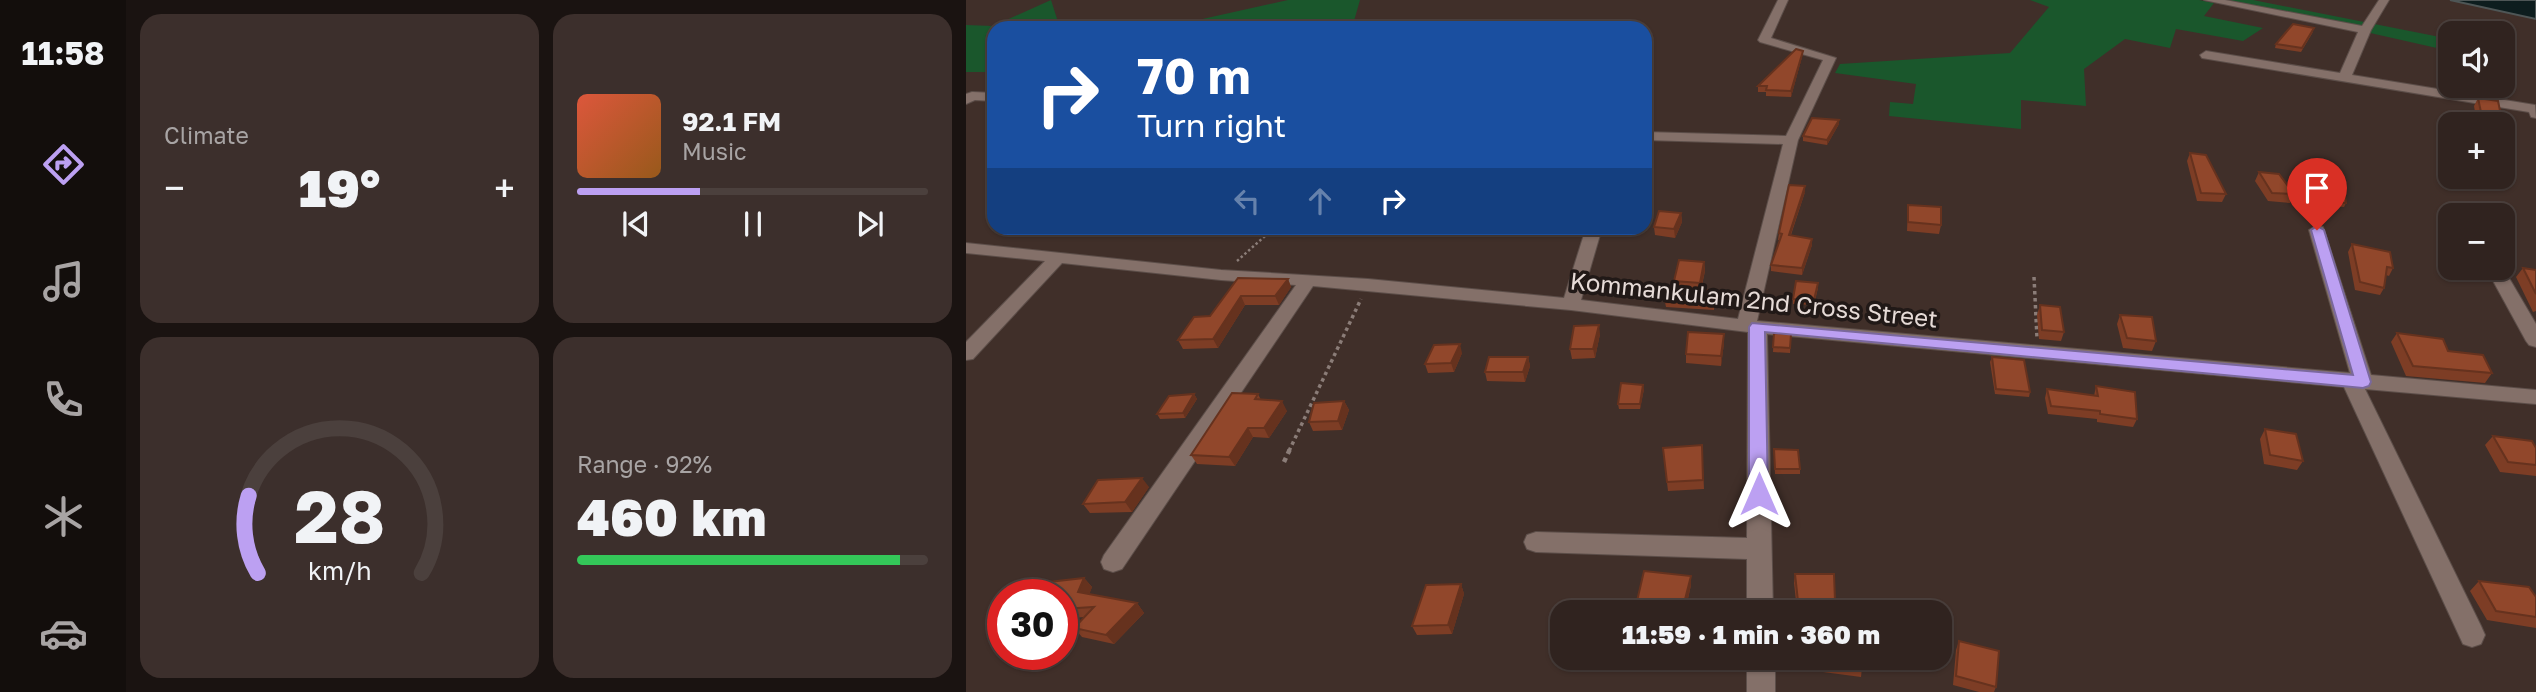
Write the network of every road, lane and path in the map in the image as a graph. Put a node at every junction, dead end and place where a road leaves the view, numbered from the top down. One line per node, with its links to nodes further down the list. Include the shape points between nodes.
1 (1783, 0): 11 (street, via 1764,40 1830,58)
2 (2209, 0): 4 (street)
3 (2384, 0): 4 (street)
4 (2365, 30): 6 (street)
5 (2206, 55): 6 (street)
6 (2345, 76): 9 (street, via 2535,109)
7 (987, 97): 8 (street)
8 (966, 100)
9 (2536, 114)
10 (1652, 136): 11 (street)
11 (1791, 140): 23 (street)
12 (2317, 230): 27 (street)
13 (1267, 235): 17 (path)
14 (1592, 235): 22 (street)
15 (966, 248): 16 (street, Kommankulam 2nd Cross Street)
16 (1057, 259): 17 (street, Kommankulam 2nd Cross Street); 26 (street)
17 (1221, 275): 19 (street, Kommankulam 2nd Cross Street)
18 (2034, 277): 25 (path)
19 (1308, 280): 21 (street, Kommankulam 2nd Cross Street); 32 (street)
20 (2502, 280): 24 (street)
21 (1368, 284): 22 (street, Kommankulam 2nd Cross Street); 29 (path)
22 (1571, 304): 23 (street, Kommankulam 2nd Cross Street)
23 (1752, 326): 25 (street, Kommankulam 2nd Cross Street); 31 (street)
24 (2536, 341)
25 (2038, 352): 27 (street, Kommankulam 2nd Cross Street)
26 (966, 354)
27 (2357, 381): 28 (street, Kommankulam 2nd Cross Street); 34 (street)
28 (2536, 397)
29 (1284, 461)
30 (1535, 542): 31 (street)
31 (1760, 550): 33 (street)
32 (1113, 562)
33 (1760, 600)
34 (2472, 635)
35 (1761, 670): 36 (street)
36 (1761, 692)

